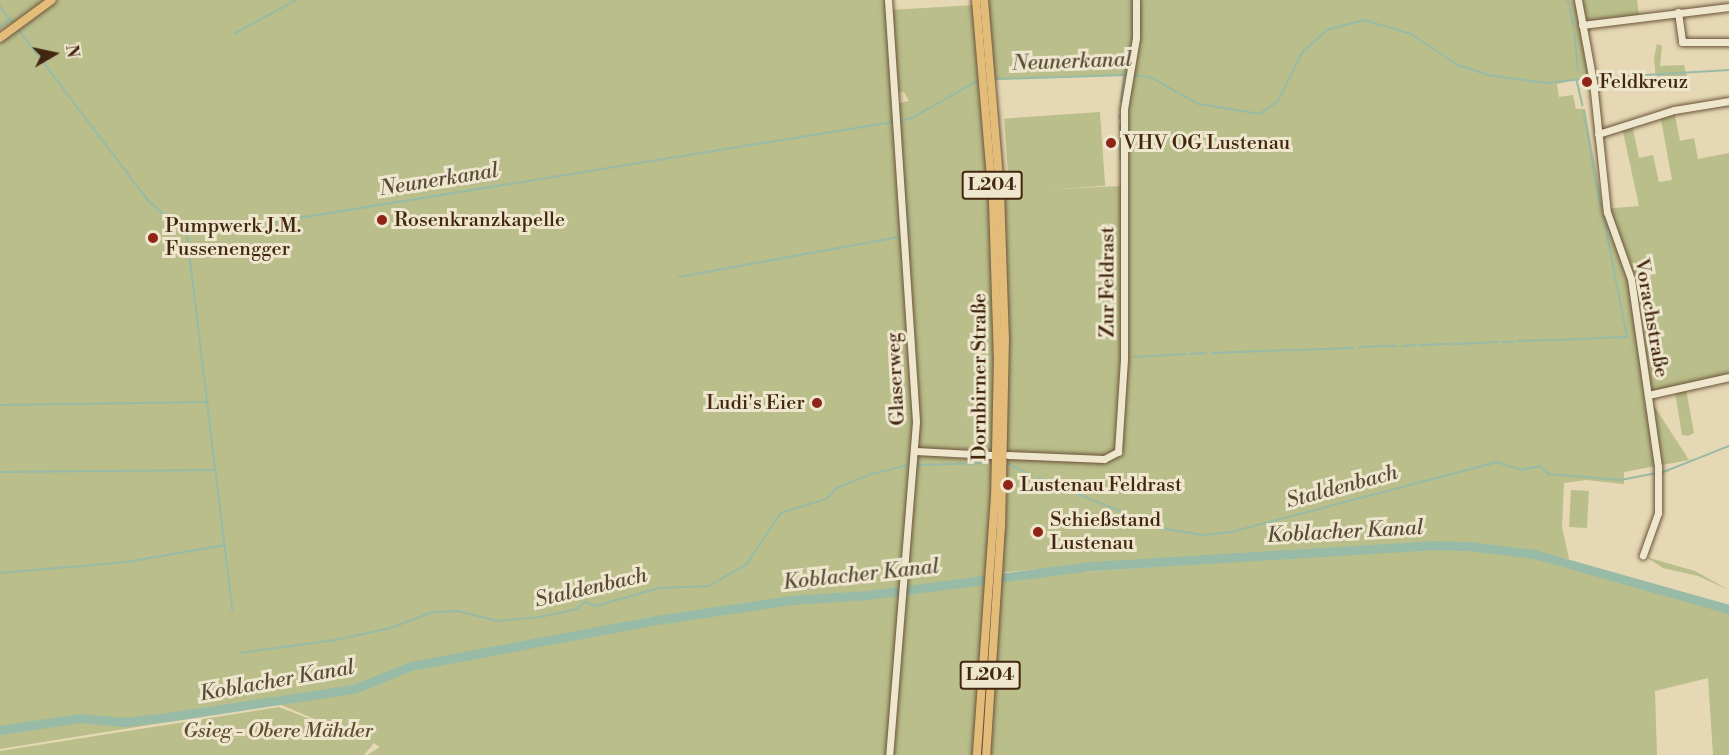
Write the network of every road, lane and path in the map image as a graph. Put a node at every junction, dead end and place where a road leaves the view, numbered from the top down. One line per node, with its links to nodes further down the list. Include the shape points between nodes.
1 (52, 0): 10 (main road)
2 (888, 0): 16 (street, Glaserweg)
3 (976, 0): 20 (main road, Dornbirner Straße / L204, via 991,160 997,299)
4 (984, 0): 20 (main road, Dornbirner Straße / L204, via 1005,300)
5 (1136, 0): 18 (street, Zur Feldrast, via 1137,30 1124,110 1124,348 1118,452 1104,459)
6 (1578, 0): 9 (street, Vorachstraße)
7 (1729, 8): 8 (street)
8 (1678, 12): 9 (street); 11 (street, via 1683,42)
9 (1582, 25): 13 (street, Vorachstraße)
10 (0, 38)
11 (1729, 42)
12 (1729, 101): 13 (street, via 1674,110)
13 (1598, 134): 15 (street, Vorachstraße, via 1607,212 1631,279)
14 (1729, 377): 15 (street, Vorachstraße)
15 (1648, 395): 19 (street, Vorachstraße, via 1660,494 1657,521)
16 (916, 451): 17 (street); 22 (street, Glaserweg)
17 (991, 454)
18 (1008, 455)
19 (1643, 555)
20 (994, 564): 21 (main road, Dornbirner Straße / L204)
21 (992, 596): 23 (main road, Dornbirner Straße / L204); 24 (main road, Dornbirner Straße / L204)
22 (889, 755)
23 (977, 755)
24 (986, 755)

